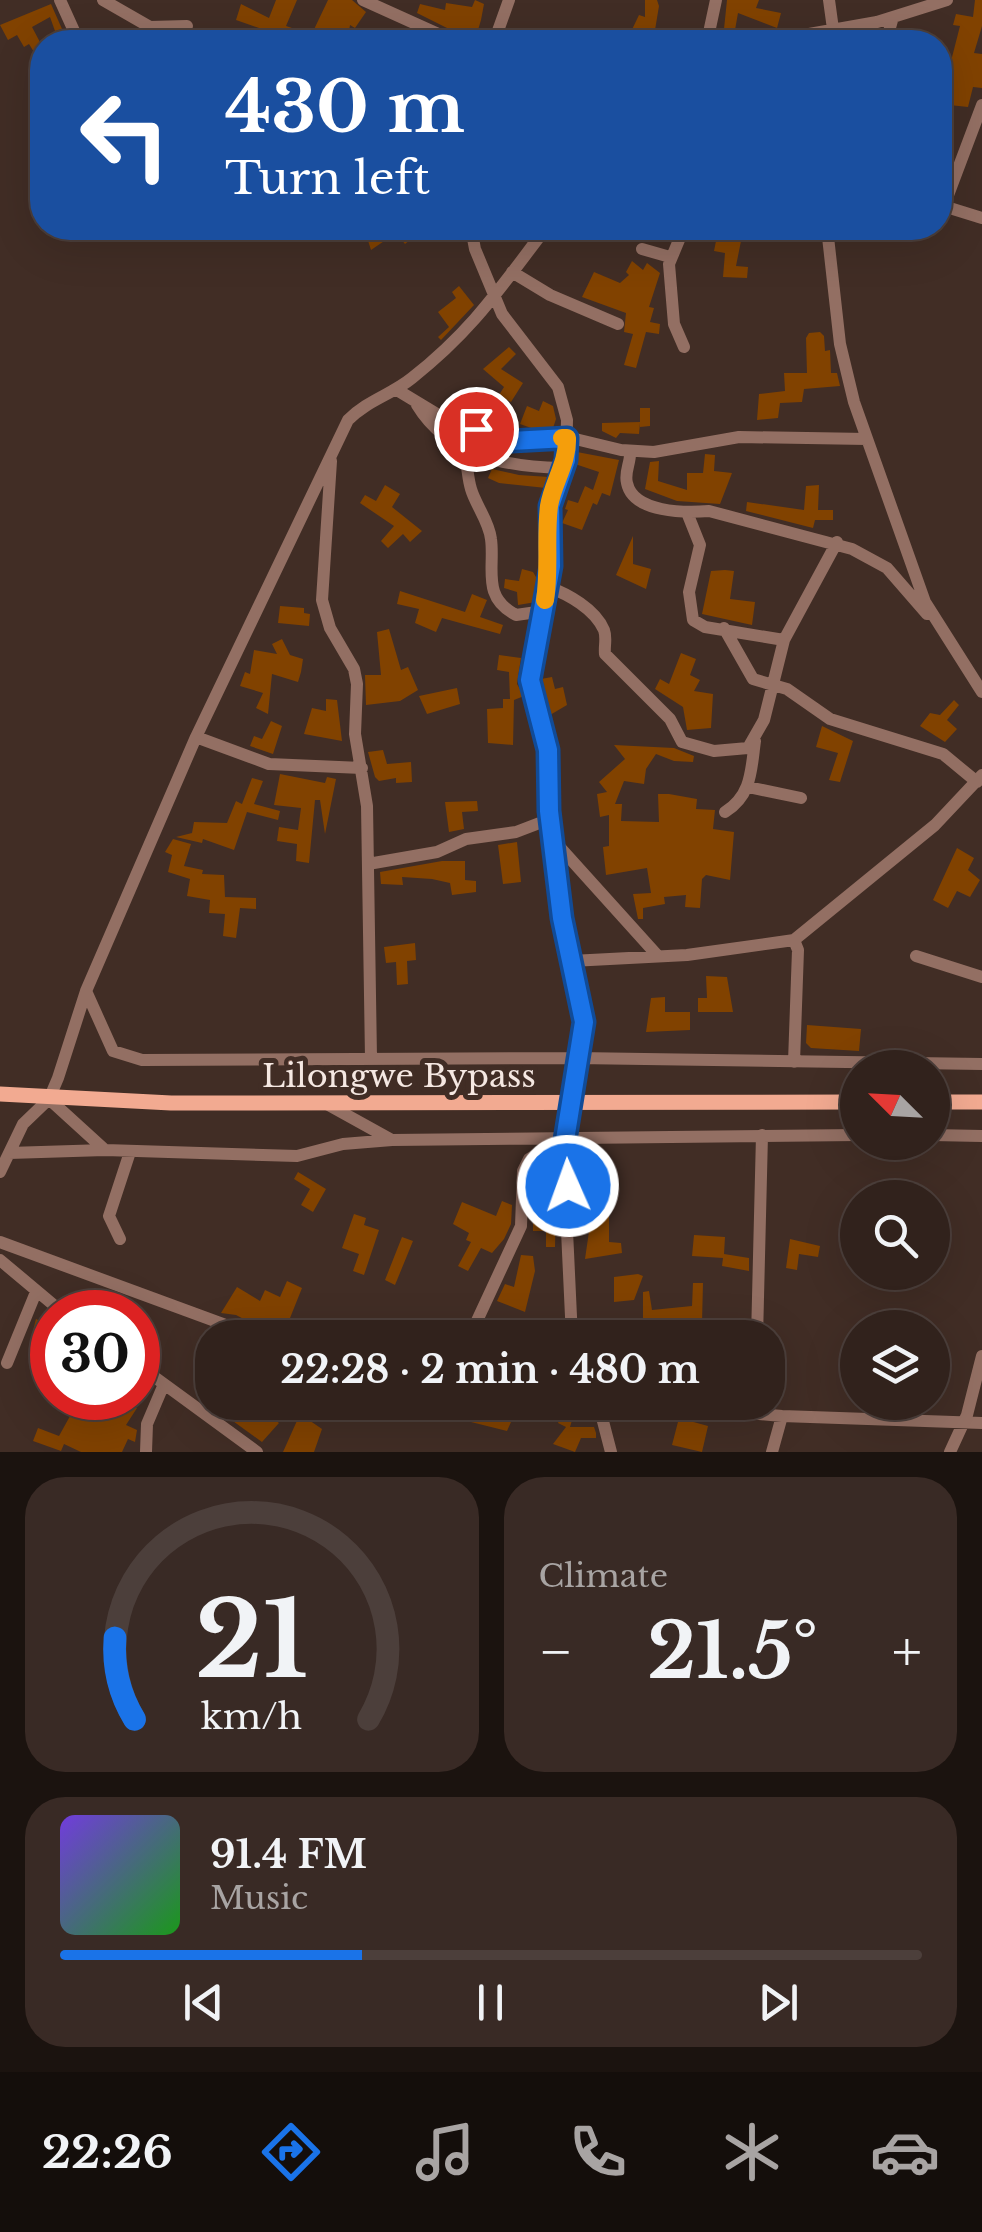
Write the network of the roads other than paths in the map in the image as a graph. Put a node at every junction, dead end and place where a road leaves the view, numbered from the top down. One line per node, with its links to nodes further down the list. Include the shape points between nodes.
1 (60, 0): 12 (street)
2 (104, 0): 10 (street, via 150,27)
3 (363, 0): 13 (street)
4 (509, 0): 14 (street)
5 (716, 0): 15 (street)
6 (829, 0): 11 (street)
7 (947, 0): 8 (street)
8 (912, 6): 9 (street)
9 (893, 17): 11 (street); 17 (street)
10 (187, 26)
11 (833, 29): 16 (street)
12 (74, 30)
13 (417, 30)
14 (498, 30)
15 (710, 30)
16 (828, 30)
17 (889, 30)
18 (982, 105): 19 (street)
19 (952, 181)
20 (952, 209): 21 (street)
21 (982, 218)
22 (475, 240): 29 (street)
23 (537, 240): 28 (street)
24 (678, 240): 27 (street)
25 (828, 240): 35 (street, via 840,344)
26 (642, 249): 27 (street)
27 (670, 257): 31 (street, via 672,308)
28 (512, 272): 29 (street); 30 (street)
29 (495, 296): 32 (street, via 470,329); 34 (street, via 563,397)
30 (618, 324)
31 (684, 348)
32 (397, 390): 33 (street); 37 (street, via 368,400 348,420)
33 (416, 402): 34 (street, via 511,441); 36 (street, via 431,425)
34 (567, 438): 38 (street); 39 (street)
35 (868, 439): 38 (street, via 739,437); 44 (street)
36 (459, 444): 39 (street, via 516,468); 43 (street, via 491,537 492,587 516,616)
37 (332, 452): 49 (street); 51 (street, via 322,600 356,676)
38 (630, 452): 40 (street, via 625,478 635,499)
39 (562, 468): 42 (street, via 550,506)
40 (688, 515): 41 (street, via 709,510); 45 (street, via 700,545 689,592 693,620)
41 (838, 542): 44 (street, via 887,568); 46 (street)
42 (548, 586): 43 (street); 50 (street, via 577,600 600,623 605,654 670,720 682,742 714,752)
43 (544, 611): 56 (street, via 530,680 548,750)
44 (939, 626): 48 (street)
45 (724, 628): 46 (street); 47 (street, via 748,676)
46 (784, 640): 47 (street)
47 (775, 686): 50 (street); 52 (street, via 830,719 944,754)
48 (982, 692)
49 (196, 737): 51 (street, via 269,764); 64 (street)
50 (755, 741): 53 (street)
51 (362, 768): 58 (street)
52 (979, 778): 59 (street, via 896,859)
53 (748, 787): 54 (street); 55 (street)
54 (801, 798)
55 (725, 812)
56 (550, 819): 57 (street); 58 (street, via 516,832 466,838 438,852)
57 (556, 843): 60 (street); 62 (street)
58 (368, 864): 65 (street)
59 (794, 940): 60 (street); 67 (street)
60 (658, 955): 62 (street)
61 (916, 956): 63 (street)
62 (571, 961): 66 (street, via 584,1022)
63 (982, 977)
64 (86, 991): 65 (street, via 104,1038 123,1056); 70 (street)
65 (371, 1058): 66 (street)
66 (578, 1058): 67 (street); 75 (street)
67 (794, 1062): 68 (street)
68 (982, 1064)
69 (0, 1094): 70 (main road, Lilongwe Bypass)
70 (49, 1099): 74 (main road, Lilongwe Bypass); 82 (street); 84 (street, via 34,1109)
71 (840, 1102): 75 (main road, Lilongwe Bypass)
72 (950, 1102): 73 (main road)
73 (982, 1102)
74 (325, 1103): 75 (main road, Lilongwe Bypass); 80 (street)
75 (569, 1104): 81 (street)
76 (840, 1134): 77 (street)
77 (762, 1135): 81 (street); 94 (street)
78 (950, 1135): 79 (street)
79 (982, 1136)
80 (392, 1140): 81 (street); 83 (street, via 297,1156)
81 (565, 1140): 92 (street, via 541,1150 523,1171 521,1226); 93 (street)
82 (105, 1150): 83 (street); 84 (street)
83 (130, 1152): 86 (street, via 109,1216)
84 (9, 1153): 85 (street)
85 (0, 1172)
86 (120, 1239)
87 (0, 1242): 91 (street)
88 (0, 1260): 89 (street)
89 (34, 1290)
90 (30, 1307): 96 (street)
91 (212, 1320)
92 (477, 1320)
93 (571, 1320)
94 (758, 1320)
95 (982, 1356): 102 (street)
96 (7, 1363)
97 (160, 1381): 98 (street)
98 (164, 1384): 104 (street, via 147,1424); 105 (street)
99 (785, 1416): 102 (street)
100 (603, 1420): 106 (street)
101 (781, 1420): 107 (street)
102 (962, 1423): 103 (street); 108 (street)
103 (982, 1423)
104 (146, 1452)
105 (257, 1452)
106 (611, 1452)
107 (772, 1452)
108 (950, 1452)

